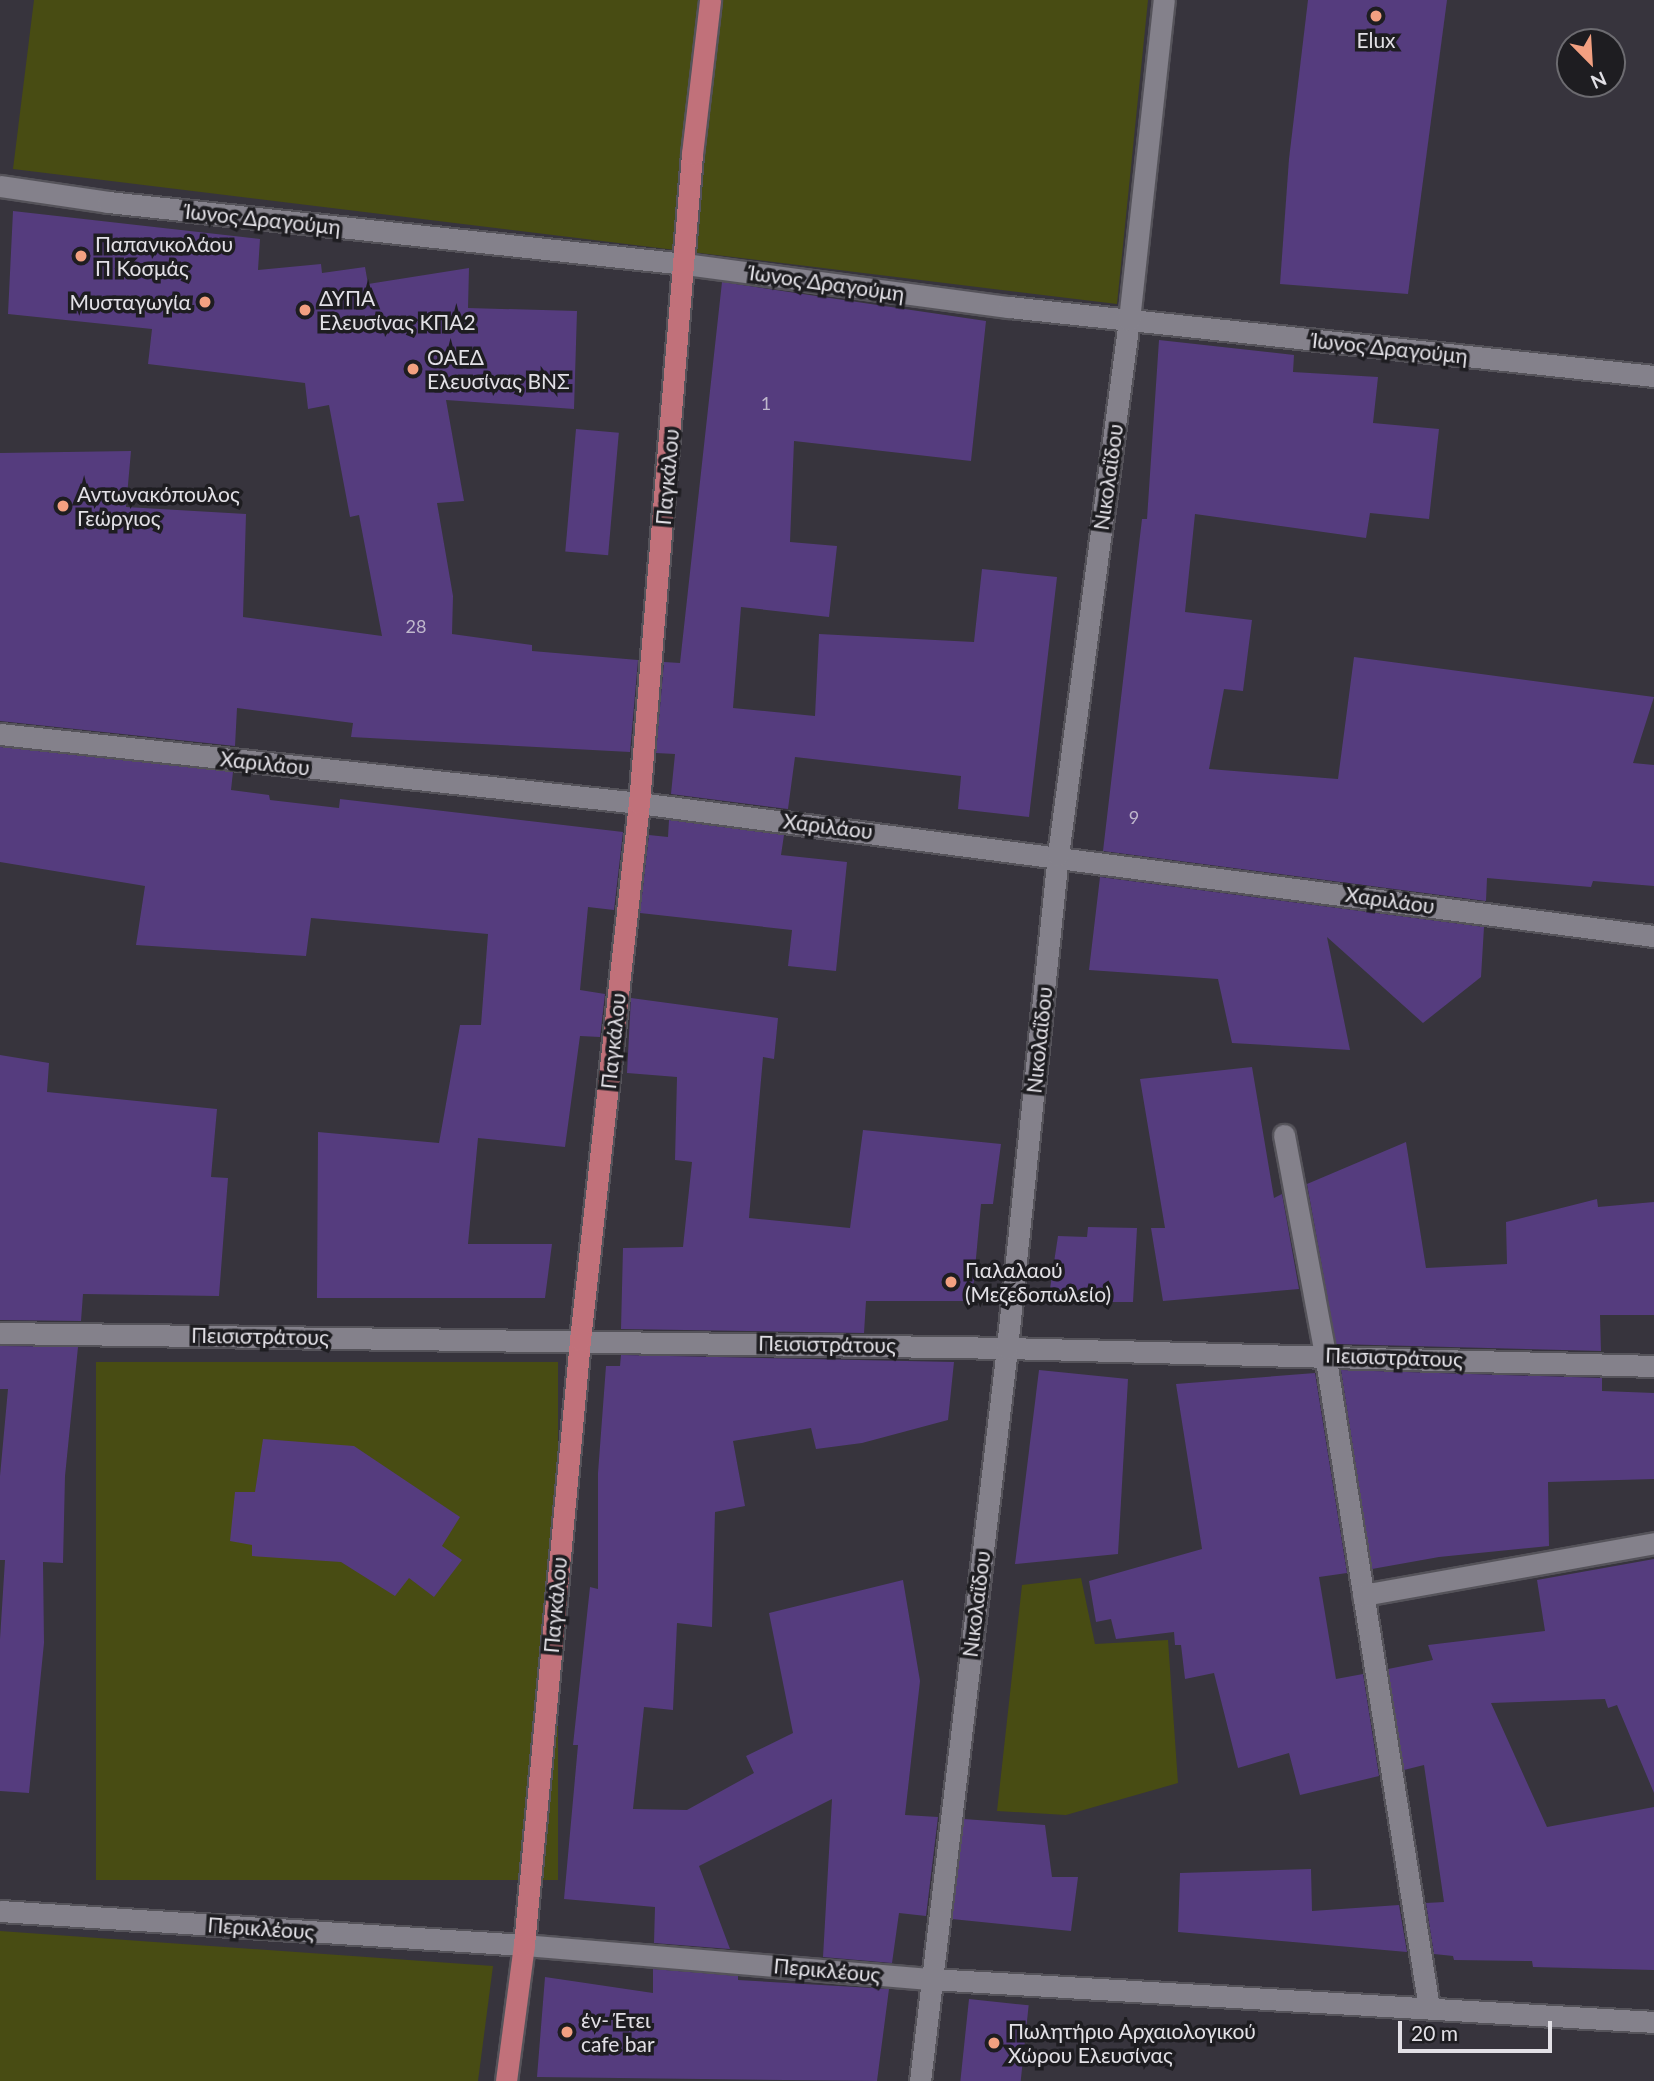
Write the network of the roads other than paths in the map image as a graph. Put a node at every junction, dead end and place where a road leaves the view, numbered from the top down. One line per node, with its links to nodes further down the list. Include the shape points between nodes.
1 (710, 0): 4 (main road, Παγκάλου)
2 (1164, 0): 5 (street, Νικολαΐδου)
3 (0, 186): 4 (street, Ίωνος Δραγούμη, via 108,202)
4 (685, 264): 5 (street, Ίωνος Δραγούμη); 8 (main road, Παγκάλου)
5 (1129, 320): 6 (street, Ίωνος Δραγούμη); 9 (street, Νικολαΐδου)
6 (1654, 376)
7 (0, 734): 8 (street, Χαριλάου)
8 (639, 803): 9 (street, Χαριλάου); 13 (main road, Παγκάλου)
9 (1058, 855): 10 (street, Χαριλάου); 14 (street, Νικολαΐδου)
10 (1654, 936)
11 (1284, 1135): 15 (street)
12 (0, 1333): 13 (street, Πεισιστράτους)
13 (580, 1340): 14 (street, Πεισιστράτους); 20 (main road, Παγκάλου)
14 (1007, 1348): 15 (street, Πεισιστράτους); 21 (street, Νικολαΐδου)
15 (1325, 1354): 16 (street, Πεισιστράτους); 18 (street)
16 (1654, 1366)
17 (1654, 1543): 18 (street)
18 (1363, 1595): 22 (street)
19 (0, 1911): 20 (street, Περικλέους)
20 (524, 1945): 21 (street, Περικλέους); 24 (main road, Παγκάλου)
21 (931, 1979): 22 (street, Περικλέους); 25 (street, Νικολαΐδου)
22 (1429, 2008): 23 (street, Περικλέους)
23 (1654, 2022)
24 (506, 2081)
25 (920, 2081)

